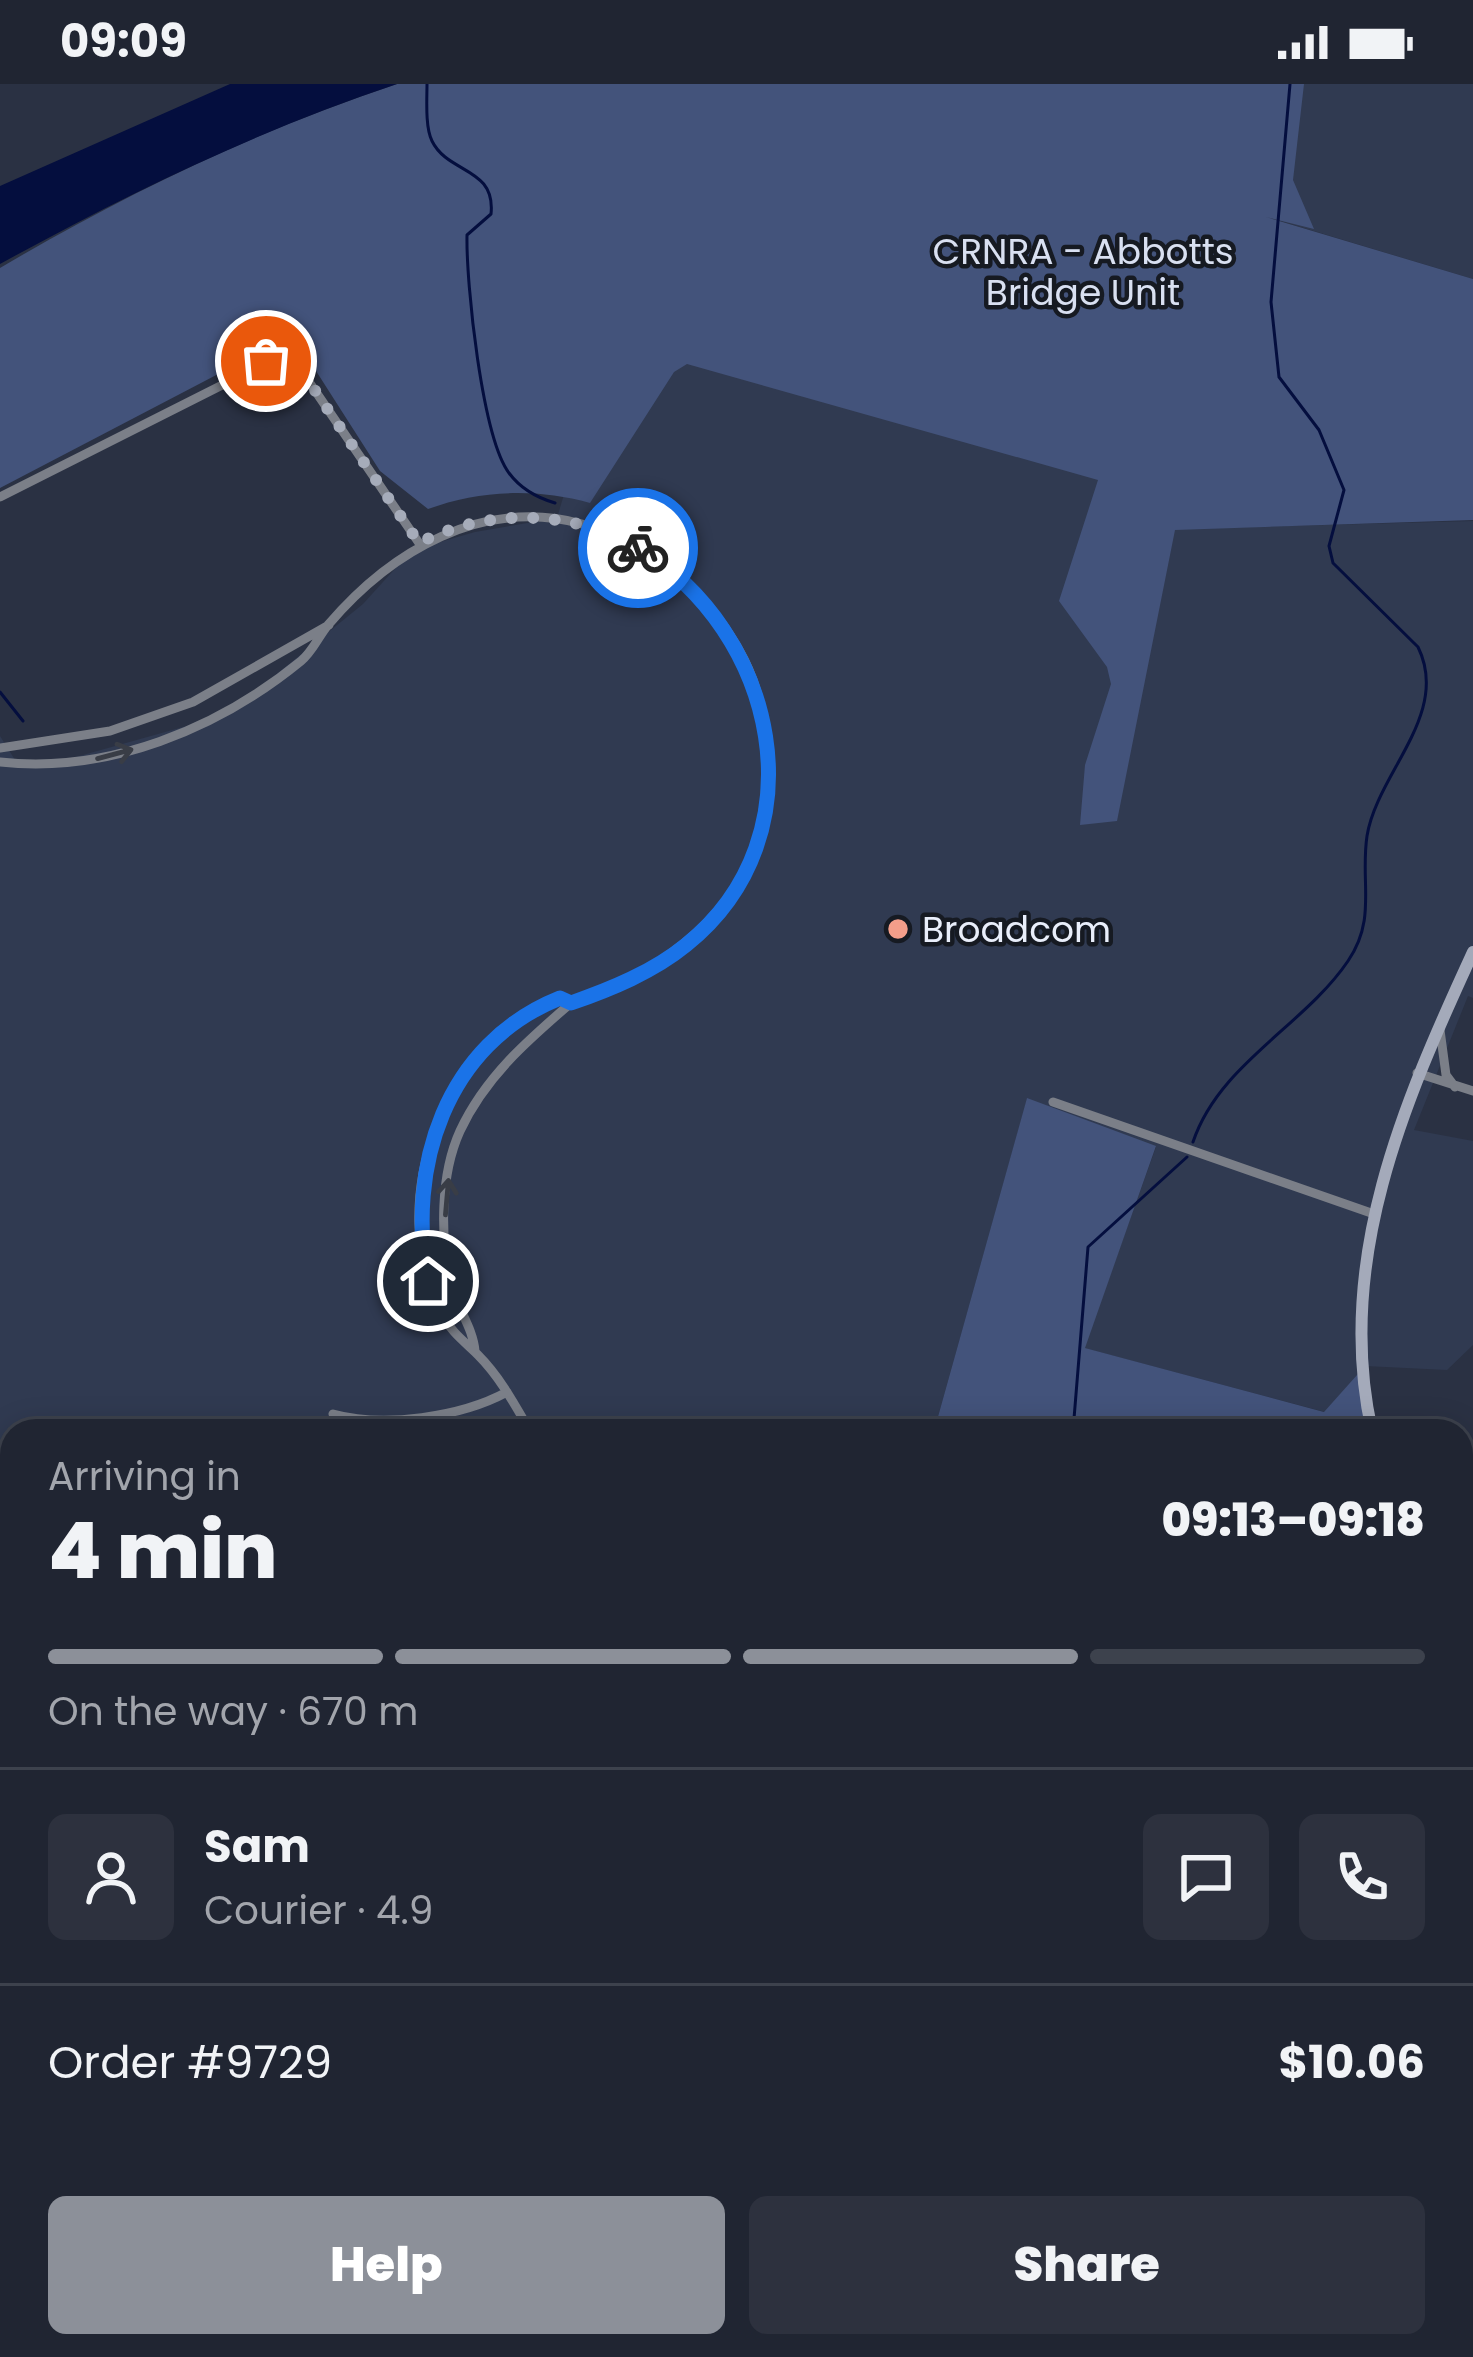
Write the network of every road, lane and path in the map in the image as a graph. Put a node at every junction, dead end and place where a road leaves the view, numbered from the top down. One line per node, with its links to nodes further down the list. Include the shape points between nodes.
1 (0, 497): 2 (street, via 280,356 303,373)
2 (419, 543): 3 (street); 7 (street, via 521,517 564,519 621,538 690,584 756,684 767,743 765,826 736,886 685,947)
3 (329, 625): 4 (street, via 193,702 110,730); 5 (street, one-way to 3, via 80,763 172,736 275,681)
4 (0, 748)
5 (0, 762)
6 (1473, 952): 8 (main road)
7 (571, 1003): 14 (street, one-way to 7, via 451,1283 444,1224 458,1134 502,1065); 14 (street, via 547,1003 490,1043 446,1102 429,1148 420,1190 428,1281 443,1316)
8 (1439, 1029): 9 (main road); 10 (street)
9 (1417, 1073): 10 (street); 13 (main road)
10 (1455, 1087): 11 (street)
11 (1473, 1091)
12 (1053, 1102): 13 (street)
13 (1375, 1214): 18 (main road, via 1361,1338)
14 (475, 1351): 15 (street)
15 (507, 1392): 16 (street, via 478,1407 383,1419); 17 (street)
16 (332, 1414)
17 (523, 1419)
18 (1371, 1419)

